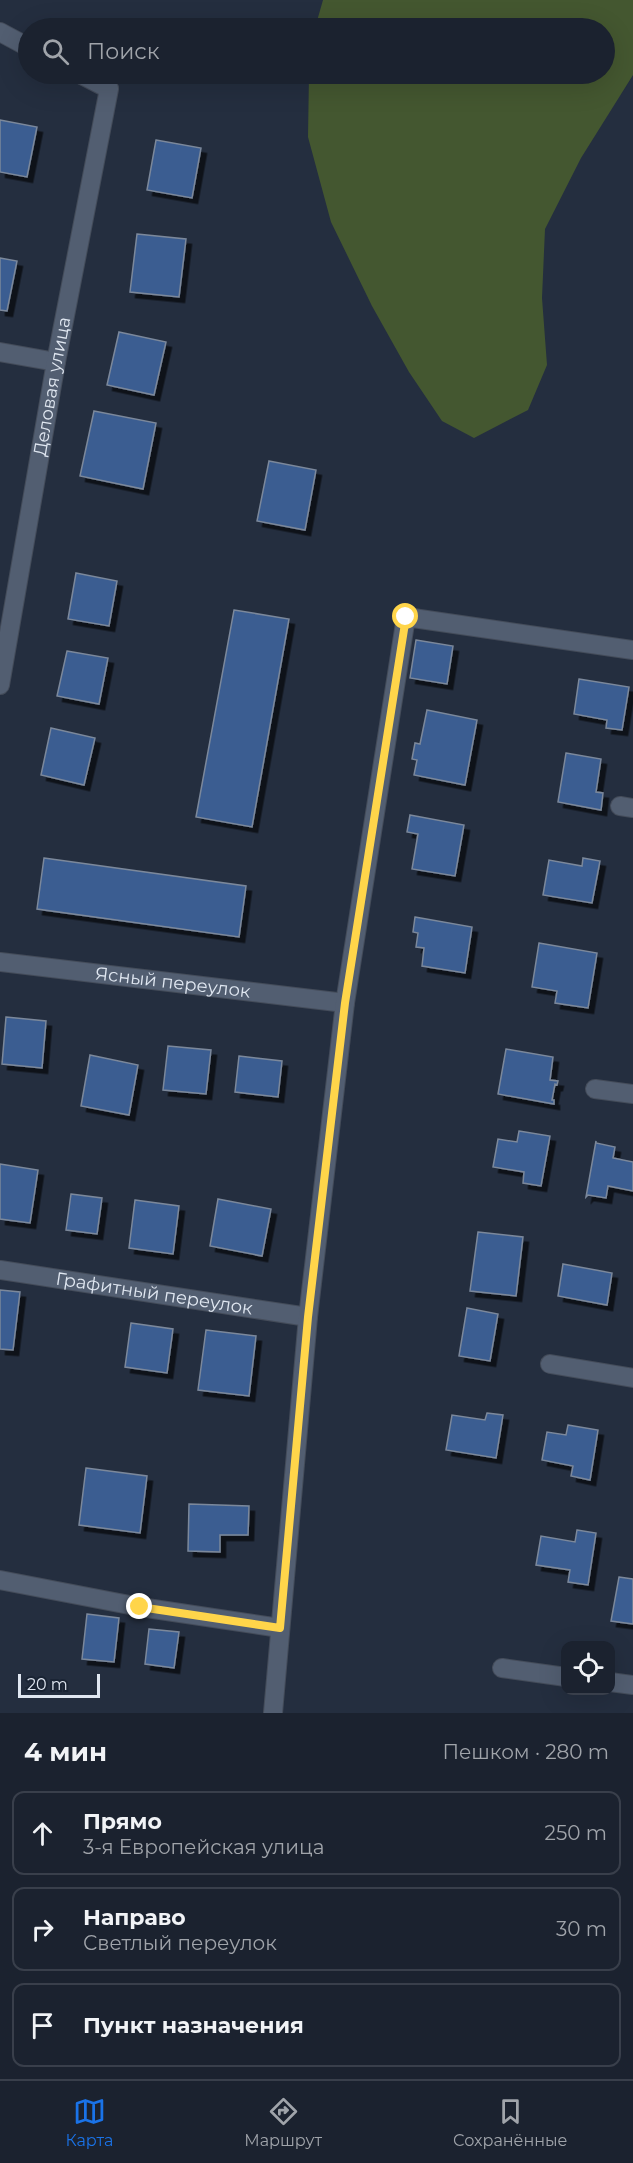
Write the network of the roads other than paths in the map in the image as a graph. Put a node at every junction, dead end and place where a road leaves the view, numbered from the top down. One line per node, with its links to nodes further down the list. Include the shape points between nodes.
1 (0, 32): 2 (street)
2 (18, 42)
3 (99, 84): 5 (street, Деловая улица, via 109,89)
4 (0, 352): 5 (street)
5 (56, 362): 7 (street, Деловая улица)
6 (633, 650): 10 (street, via 406,617)
7 (2, 655): 8 (street, Деловая улица)
8 (0, 685)
9 (0, 962): 10 (street, Ясный переулок)
10 (345, 1003): 14 (street)
11 (595, 1089): 12 (street)
12 (633, 1095)
13 (0, 1270): 14 (street, Графитный переулок)
14 (308, 1317): 18 (street)
15 (550, 1364): 16 (street)
16 (633, 1378)
17 (0, 1580): 18 (street)
18 (280, 1628): 23 (street)
19 (502, 1668): 20 (street)
20 (561, 1676)
21 (615, 1683): 22 (street)
22 (633, 1685)
23 (273, 1713)

